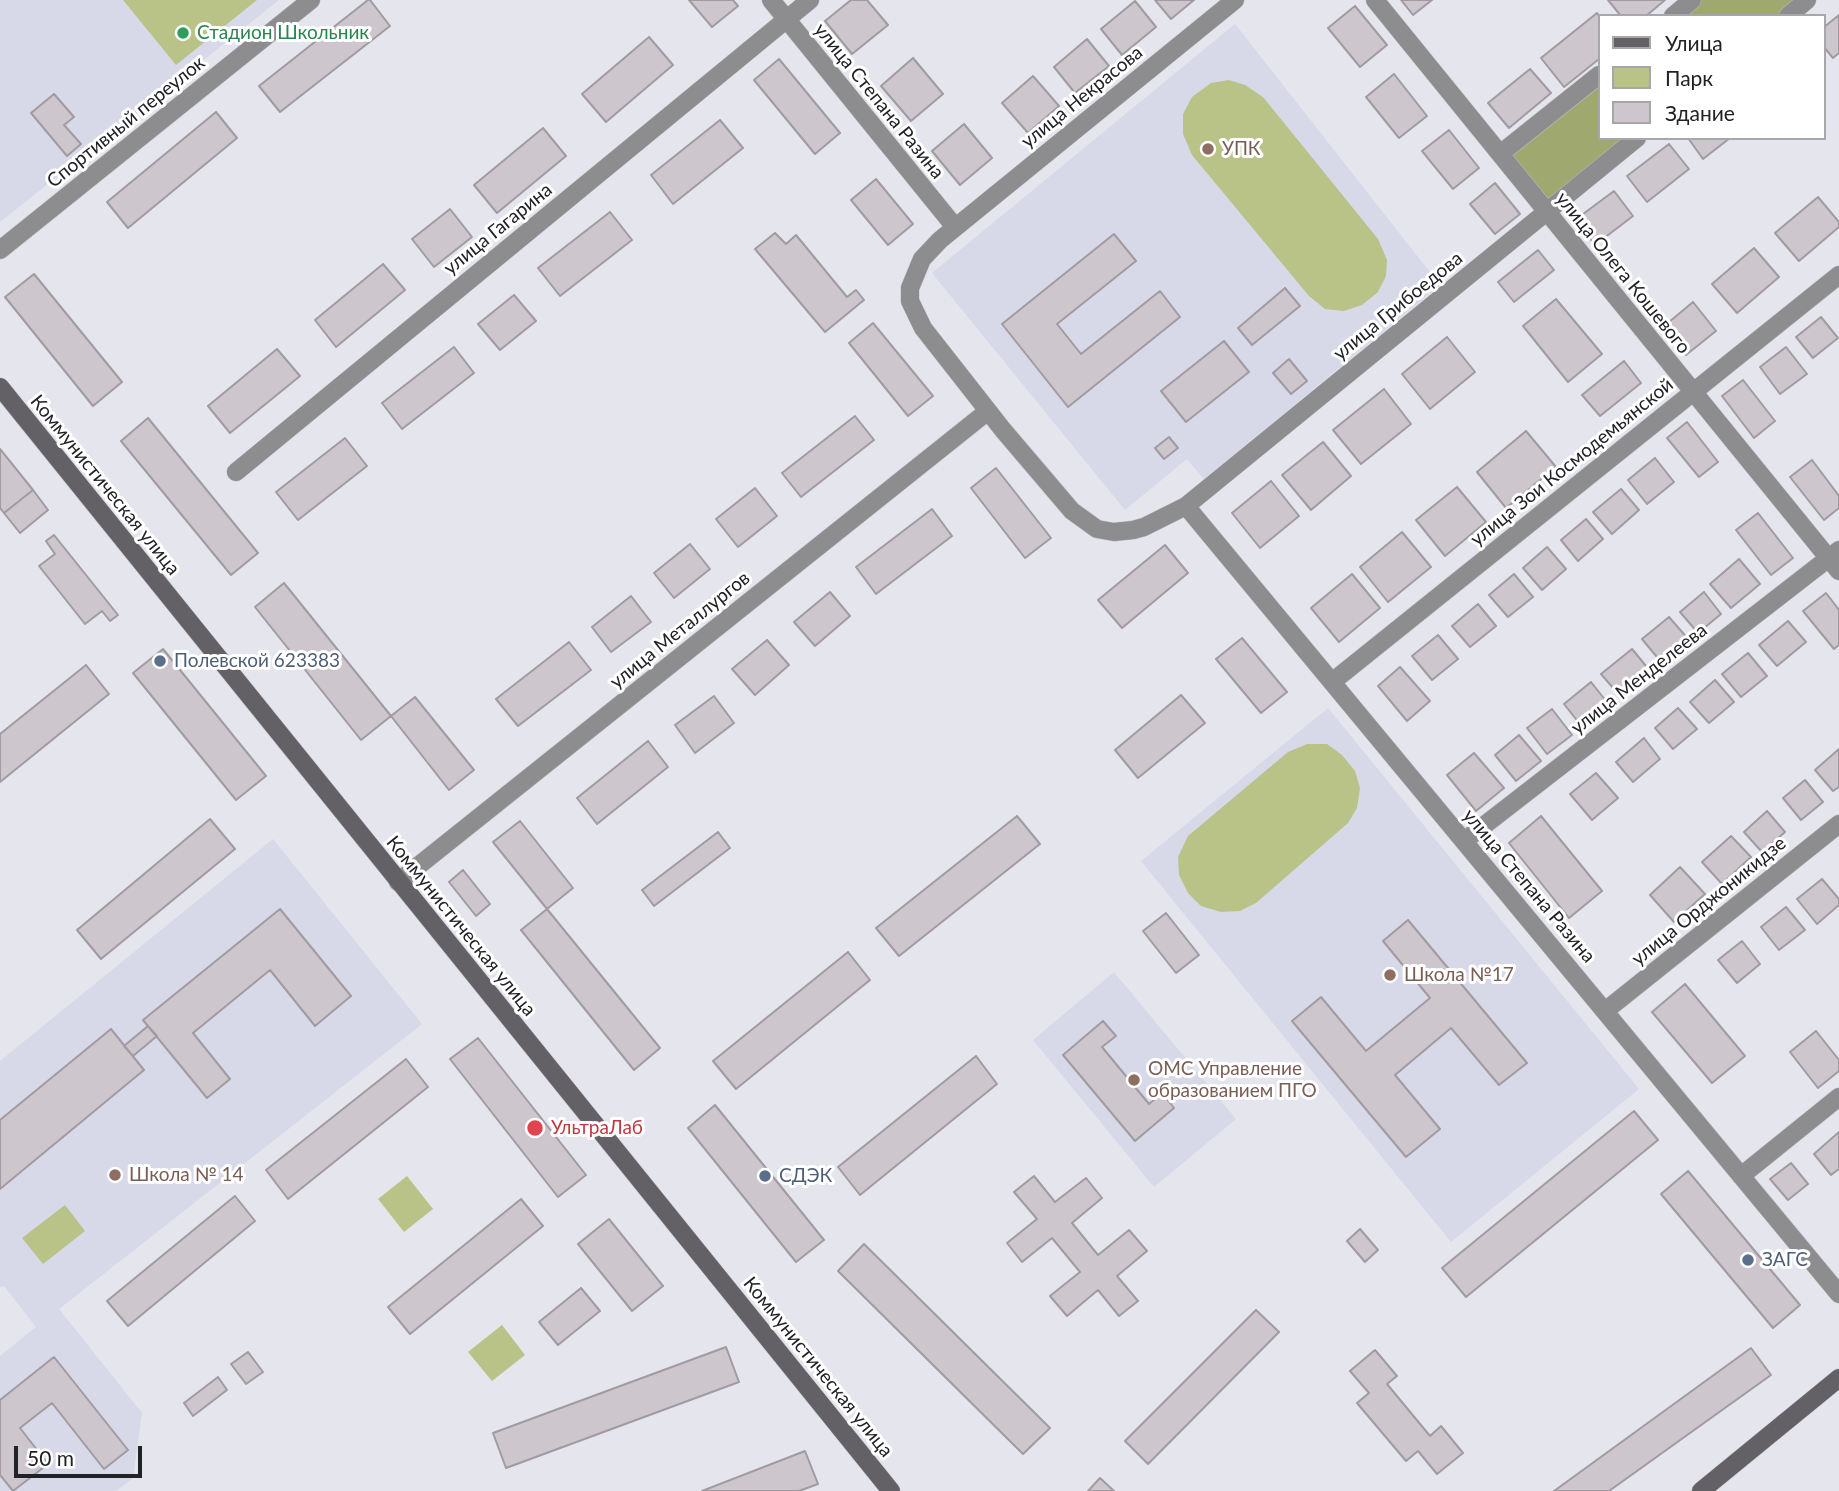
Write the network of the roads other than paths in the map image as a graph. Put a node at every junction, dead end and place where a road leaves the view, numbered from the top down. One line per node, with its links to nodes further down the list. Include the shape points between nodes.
1 (311, 0): 16 (street, Спортивный переулок)
2 (771, 0): 10 (street, улица Степана Разина)
3 (810, 0): 10 (street, улица Гагарина)
4 (1235, 0): 15 (street, улица Некрасова)
5 (1375, 0): 13 (street, улица Олега Кошевого)
6 (1692, 0): 8 (street)
7 (1807, 0): 9 (street)
8 (1675, 14)
9 (1790, 14)
10 (786, 19): 15 (street, улица Степана Разина); 21 (street, улица Гагарина)
11 (1598, 76): 13 (street)
12 (1635, 140): 14 (street, улица Грибоедова)
13 (1500, 154): 14 (street, улица Олега Кошевого)
14 (1547, 212): 19 (street, улица Олега Кошевого); 22 (street, улица Грибоедова)
15 (955, 228): 20 (street, улица Некрасова, via 922,259 910,288 910,301 923,328)
16 (0, 250)
17 (1839, 275): 19 (street, улица Зои Космодемьянской)
18 (0, 387): 27 (street, Коммунистическая улица)
19 (1693, 392): 23 (street, улица Олега Кошевого); 24 (street, улица Зои Космодемьянской)
20 (988, 411): 22 (street, улица Грибоедова, via 1072,511 1097,529 1133,530); 27 (street, улица Металлургов)
21 (236, 472)
22 (1186, 506): 24 (street, улица Степана Разина)
23 (1836, 560): 26 (street, улица Менделеева)
24 (1332, 682): 26 (street, улица Степана Разина)
25 (1839, 824): 28 (street, улица Орджоникидзе)
26 (1464, 841): 28 (street, улица Степана Разина)
27 (398, 882): 33 (street, Коммунистическая улица)
28 (1605, 1011): 30 (street, улица Степана Разина)
29 (1839, 1097): 30 (street)
30 (1741, 1176): 31 (street, улица Степана Разина)
31 (1839, 1294)
32 (1839, 1378): 34 (street)
33 (891, 1491)
34 (1700, 1491)

